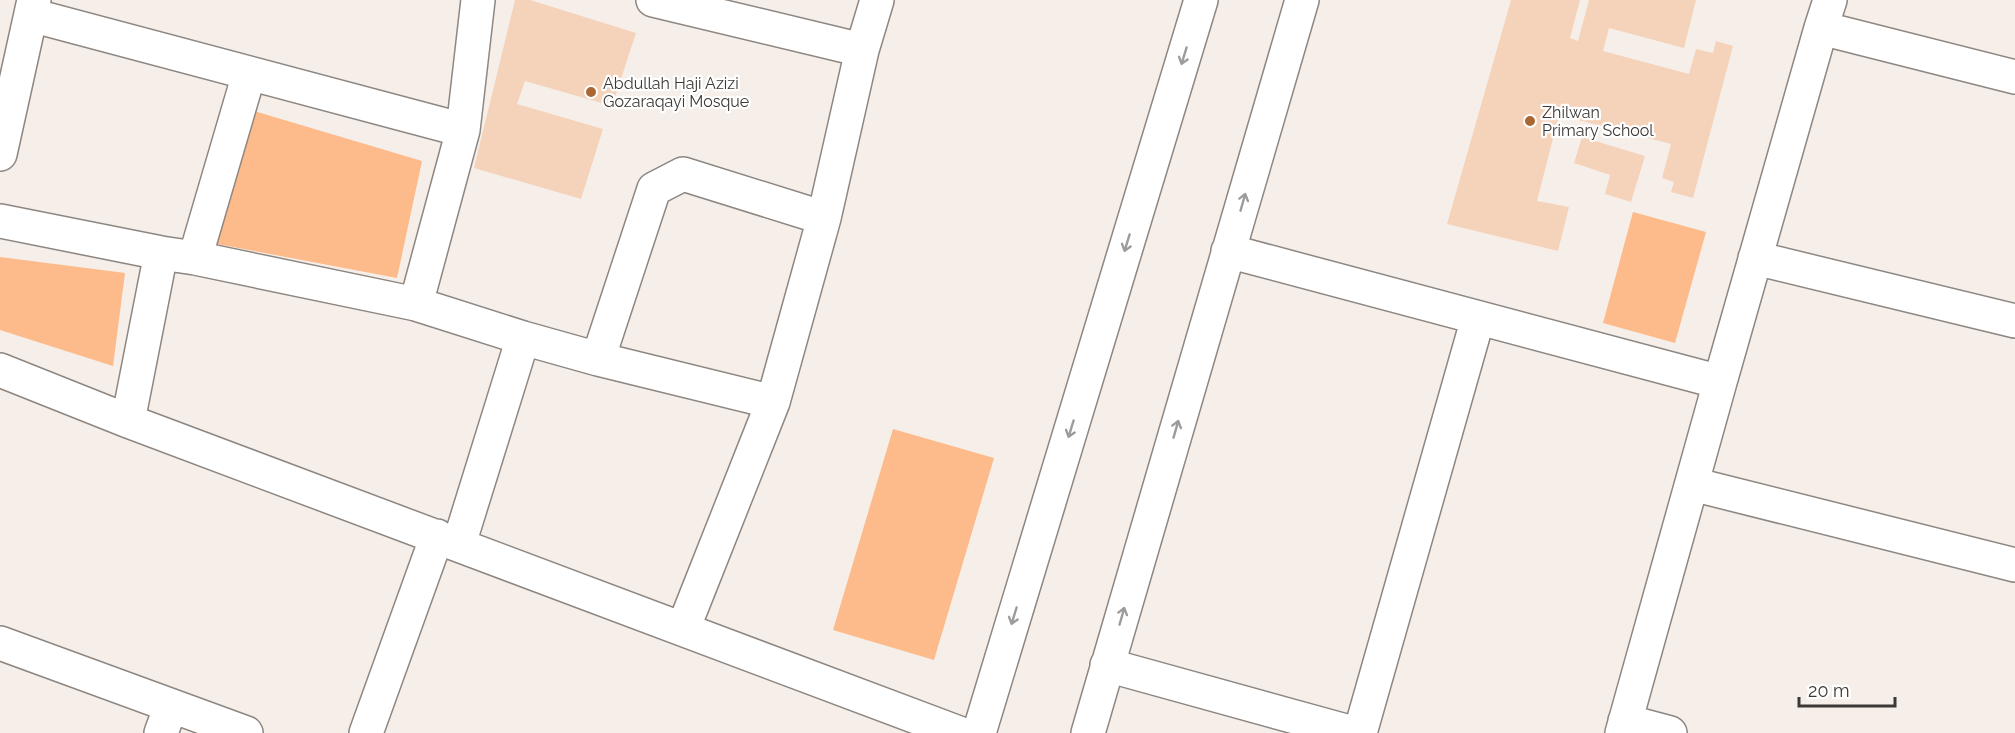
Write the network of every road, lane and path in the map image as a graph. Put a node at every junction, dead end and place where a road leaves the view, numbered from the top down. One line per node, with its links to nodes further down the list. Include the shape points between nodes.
1 (478, 0): 11 (street)
2 (653, 0): 8 (street)
3 (877, 0): 8 (street)
4 (1201, 0): 39 (street, one-way to 39)
5 (1302, 0): 15 (street, one-way to 5)
6 (33, 8): 9 (street); 12 (street)
7 (1825, 14): 10 (street); 18 (street)
8 (862, 50): 13 (street)
9 (249, 74): 11 (street); 17 (street)
10 (2015, 77)
11 (463, 130): 19 (street)
12 (0, 154)
13 (824, 218): 23 (street, via 683,174 654,189); 26 (street)
14 (0, 221): 16 (street)
15 (1228, 251): 20 (street); 33 (street, one-way to 15)
16 (161, 253): 17 (street); 27 (street)
17 (195, 258): 19 (street)
18 (1755, 258): 21 (street); 25 (street)
19 (416, 304): 22 (street)
20 (1478, 318): 25 (street); 42 (street)
21 (2015, 321)
22 (523, 338): 23 (street); 29 (street)
23 (598, 359): 26 (street)
24 (0, 370): 27 (street)
25 (1720, 382): 28 (street)
26 (773, 402): 31 (street)
27 (128, 421): 29 (street)
28 (1692, 484): 30 (street); 35 (street)
29 (448, 540): 31 (street); 37 (street)
30 (2015, 565)
31 (683, 629): 38 (street)
32 (0, 643): 34 (street)
33 (1107, 665): 40 (street); 41 (street)
34 (166, 719): 36 (street)
35 (1624, 727): 43 (street)
36 (246, 733)
37 (366, 733)
38 (959, 733)
39 (979, 733)
40 (1088, 733)
41 (1353, 733)
42 (1360, 733)
43 (1670, 733)

